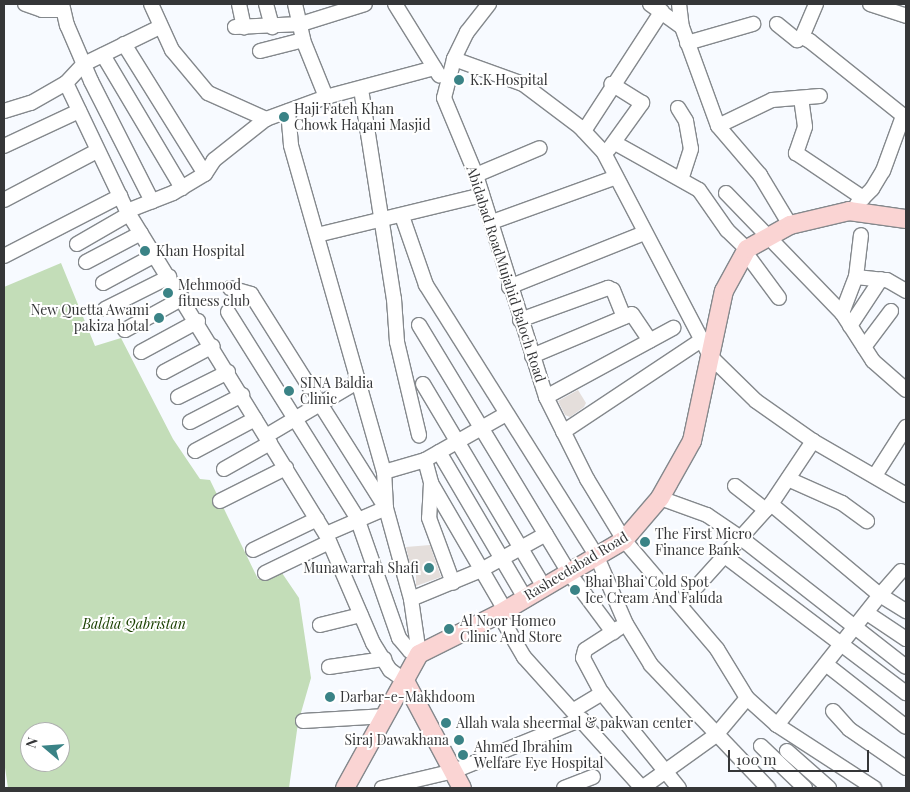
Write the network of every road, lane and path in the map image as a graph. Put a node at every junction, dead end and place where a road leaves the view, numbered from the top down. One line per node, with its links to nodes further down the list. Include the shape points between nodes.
1 (25, 4): 12 (street, via 42,10)
2 (151, 4): 20 (street)
3 (239, 4): 21 (street, via 240,27)
4 (266, 4): 21 (street)
5 (295, 4): 17 (street)
6 (395, 4): 31 (street)
7 (489, 4): 29 (street, Abidabad RoadMujahid Baloch Road, via 467,32)
8 (679, 4): 22 (street)
9 (816, 4): 23 (street)
10 (870, 4): 13 (street)
11 (356, 5): 15 (street)
12 (63, 7): 30 (street)
13 (892, 7): 16 (street)
14 (656, 8): 22 (street); 33 (street)
15 (326, 9): 17 (street)
16 (906, 16)
17 (301, 24): 21 (street); 24 (street)
18 (753, 24): 25 (street)
19 (777, 24): 23 (street, via 797,40)
20 (160, 27): 26 (street); 44 (street, via 172,50 208,93)
21 (272, 27)
22 (682, 27): 25 (street)
23 (802, 37): 43 (street)
24 (303, 40): 27 (street); 37 (street)
25 (687, 43): 45 (street)
26 (124, 44): 28 (street); 52 (street)
27 (260, 52)
28 (103, 55): 30 (street); 56 (street)
29 (454, 59): 34 (street, Abidabad RoadMujahid Baloch Road); 46 (street, via 523,84)
30 (84, 64): 32 (street); 62 (street)
31 (434, 68): 34 (street); 35 (street)
32 (66, 83): 40 (street, via 31,103); 41 (street)
33 (612, 84): 46 (street); 47 (street, via 642,103)
34 (446, 86): 53 (street, Abidabad RoadMujahid Baloch Road, via 444,98 455,133)
35 (361, 89): 37 (street); 66 (street)
36 (820, 96): 38 (street)
37 (326, 97): 42 (street)
38 (801, 98): 45 (street, via 772,100); 60 (street, via 805,127 796,153)
39 (678, 108): 55 (street, via 686,121 691,149)
40 (4, 111)
41 (79, 111): 48 (street); 50 (street)
42 (288, 111): 44 (street); 72 (street, via 292,145)
43 (905, 117): 60 (street, via 883,171)
44 (266, 118): 52 (street, via 214,160)
45 (718, 126): 69 (street, via 760,175)
46 (584, 131): 51 (street)
47 (615, 143): 51 (street); 55 (street)
48 (4, 146)
49 (540, 148): 53 (street)
50 (98, 151): 59 (street); 61 (street)
51 (604, 153): 54 (street)
52 (205, 174): 56 (street)
53 (476, 175): 58 (street, Abidabad RoadMujahid Baloch Road)
54 (616, 177): 68 (street); 71 (street)
55 (682, 177): 76 (street, via 700,190 727,230)
56 (182, 188): 62 (street)
57 (726, 193): 73 (street)
58 (482, 195): 65 (street); 68 (street, Abidabad RoadMujahid Baloch Road)
59 (120, 196): 64 (street); 78 (street)
60 (863, 198): 63 (street)
61 (4, 200)
62 (152, 201): 64 (street)
63 (849, 212): 67 (main road, Rasheedabad Road); 69 (main road, Rasheedabad Road)
64 (128, 213): 70 (street); 75 (street)
65 (402, 216): 66 (street); 116 (street, via 426,285)
66 (382, 220): 72 (street); 123 (street, via 397,342)
67 (904, 221)
68 (492, 222): 84 (street, Abidabad RoadMujahid Baloch Road)
69 (790, 225): 73 (main road, Rasheedabad Road)
70 (141, 233): 77 (street); 79 (street)
71 (644, 233): 84 (street); 100 (street)
72 (317, 235): 109 (street)
73 (766, 236): 76 (main road, Rasheedabad Road); 92 (street)
74 (861, 236): 81 (street)
75 (77, 244)
76 (746, 251): 88 (street); 106 (main road, Rasheedabad Road, via 724,291)
77 (155, 255): 80 (street); 83 (street)
78 (4, 256)
79 (86, 262)
80 (169, 277): 87 (street); 89 (street)
81 (856, 278): 82 (street); 92 (street)
82 (881, 279): 86 (street); 97 (street)
83 (103, 283)
84 (508, 287): 94 (street, Abidabad RoadMujahid Baloch Road)
85 (230, 288): 115 (street, via 251,294)
86 (906, 291)
87 (183, 298): 95 (street); 99 (street)
88 (778, 298)
89 (105, 309)
90 (891, 311): 103 (street)
91 (228, 312): 118 (street)
92 (842, 312): 97 (street)
93 (624, 317): 94 (street, via 613,290 608,288); 101 (street, via 636,316); 105 (street)
94 (520, 320): 105 (street, Abidabad RoadMujahid Baloch Road)
95 (198, 321): 102 (street); 104 (street)
96 (419, 324): 121 (street)
97 (850, 326): 103 (street)
98 (673, 328): 101 (street)
99 (125, 330)
100 (703, 339): 106 (street); 122 (street)
101 (650, 341): 114 (street)
102 (213, 346): 107 (street); 108 (street)
103 (864, 347): 111 (street, via 873,361)
104 (141, 352)
105 (532, 356): 114 (street, Abidabad RoadMujahid Baloch Road)
106 (710, 356): 125 (street, via 756,401); 138 (main road, Rasheedabad Road, via 692,441)
107 (164, 372)
108 (228, 372): 112 (street); 113 (street)
109 (357, 382): 115 (street); 132 (street)
110 (423, 384): 126 (street)
111 (906, 390)
112 (242, 395): 117 (street); 119 (street)
113 (178, 397)
114 (546, 397): 122 (street, Abidabad RoadMujahid Baloch Road)
115 (320, 404): 118 (street); 141 (street)
116 (506, 414): 121 (street); 151 (street)
117 (256, 419): 124 (street); 127 (street)
118 (295, 419): 124 (street); 143 (street)
119 (190, 422)
120 (906, 427): 133 (street)
121 (482, 428): 126 (street); 145 (street)
122 (563, 432): 148 (street, Abidabad RoadMujahid Baloch Road)
123 (419, 435)
124 (268, 440): 130 (street); 131 (street)
125 (813, 441): 133 (street); 134 (street)
126 (458, 442): 128 (street); 149 (street)
127 (195, 451)
128 (440, 452): 129 (street); 153 (street)
129 (425, 460): 132 (street); 135 (street)
130 (286, 468): 139 (street); 142 (street)
131 (224, 470)
132 (384, 472): 141 (street)
133 (876, 474): 137 (street)
134 (788, 479): 140 (street); 144 (street, via 842,503)
135 (430, 483): 154 (street); 158 (street, via 429,518)
136 (735, 486): 140 (street)
137 (906, 495)
138 (660, 498): 147 (street, via 707,515); 148 (main road, Rasheedabad Road)
139 (220, 502)
140 (769, 507): 147 (street); 160 (street)
141 (386, 508): 143 (street); 162 (street)
142 (317, 518): 146 (street); 150 (street)
143 (357, 518): 146 (street); 174 (street, via 399,638 410,652)
144 (867, 521)
145 (546, 534): 149 (street); 156 (street)
146 (328, 538): 157 (street); 167 (street)
147 (741, 538): 152 (street); 170 (street)
148 (624, 540): 151 (main road, Rasheedabad Road); 163 (street, Abidabad RoadMujahid Baloch Road)
149 (520, 549): 153 (street); 159 (street)
150 (253, 550)
151 (597, 557): 156 (main road, Rasheedabad Road); 168 (street)
152 (726, 557): 163 (street); 173 (street)
153 (501, 560): 154 (street); 161 (street)
154 (481, 570): 158 (street); 165 (street)
155 (901, 571): 160 (street)
156 (569, 572): 159 (main road, Rasheedabad Road); 171 (street)
157 (265, 573)
158 (453, 583): 162 (street)
159 (544, 587): 161 (main road, Rasheedabad Road)
160 (880, 595): 164 (street); 166 (street)
161 (525, 598): 165 (main road, Rasheedabad Road)
162 (411, 599): 174 (street)
163 (681, 604): 182 (street, Abidabad RoadMujahid Baloch Road, via 718,650)
164 (906, 611)
165 (502, 612): 174 (main road, Rasheedabad Road); 184 (street, via 524,657)
166 (867, 613): 170 (street); 172 (street)
167 (361, 615): 169 (street); 175 (street)
168 (626, 624): 171 (street); 189 (street, via 651,665)
169 (320, 625)
170 (856, 628): 173 (street); 178 (street)
171 (613, 632): 180 (street, via 584,654)
172 (906, 639)
173 (844, 644): 176 (street); 181 (street)
174 (419, 654): 179 (main road)
175 (384, 659): 177 (street); 179 (street)
176 (827, 665): 187 (street); 188 (street)
177 (329, 666)
178 (906, 667)
179 (405, 681): 185 (main road); 194 (main road)
180 (602, 693): 184 (street); 193 (street)
181 (906, 693)
182 (747, 698): 187 (street, Abidabad RoadMujahid Baloch Road); 189 (street)
183 (833, 711): 192 (street, via 849,729)
184 (578, 714): 193 (street, via 642,788); 194 (street)
185 (386, 716): 186 (street); 196 (main road)
186 (303, 721)
187 (777, 725): 204 (street, Abidabad RoadMujahid Baloch Road)
188 (906, 727)
189 (716, 735): 193 (street); 201 (street)
190 (762, 746): 202 (street)
191 (787, 751): 203 (street)
192 (906, 768)
193 (663, 770): 200 (street)
194 (454, 772): 197 (street); 198 (main road)
195 (593, 777): 199 (street)
196 (345, 788)
197 (382, 788)
198 (462, 788)
199 (564, 788)
200 (679, 788)
201 (768, 788)
202 (805, 788)
203 (829, 788)
204 (874, 788)

